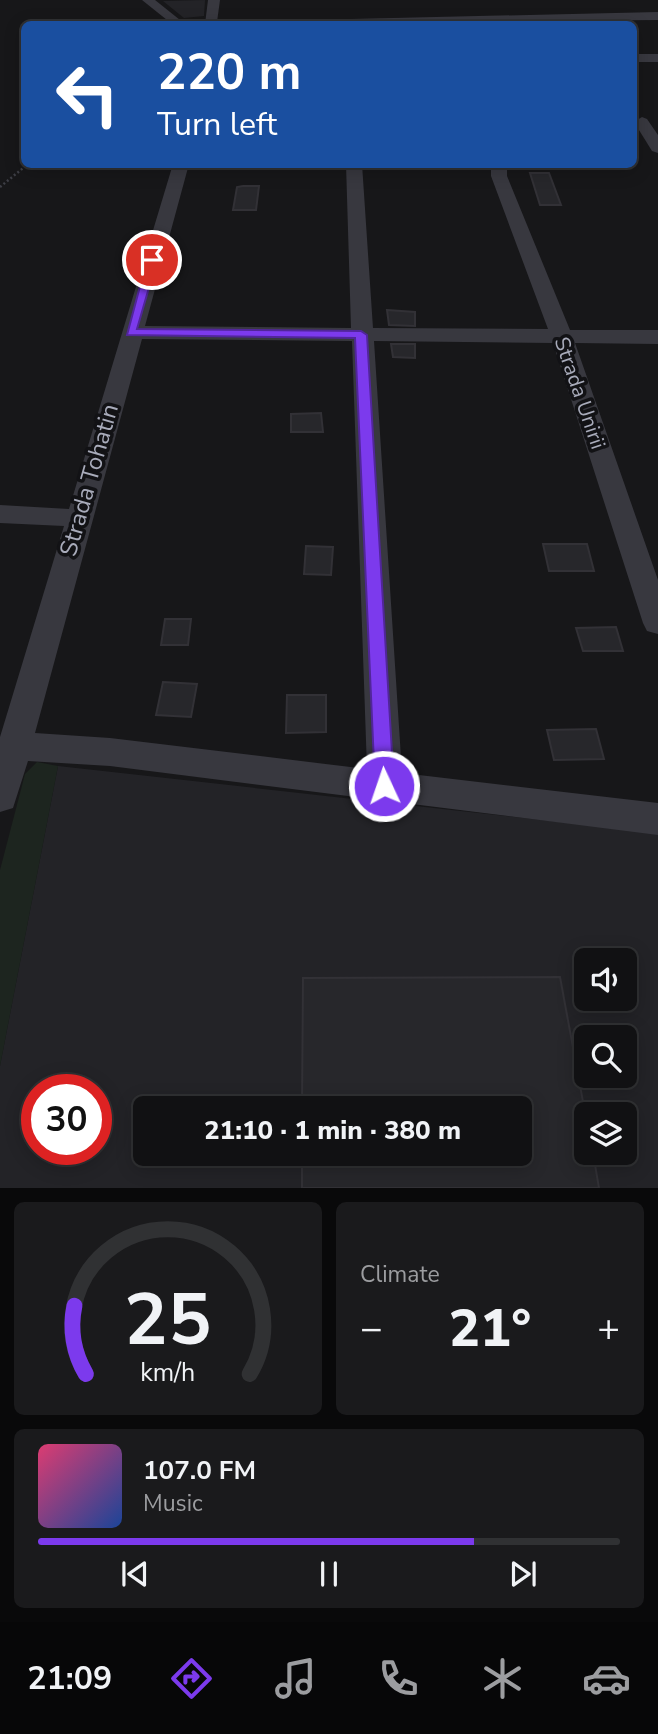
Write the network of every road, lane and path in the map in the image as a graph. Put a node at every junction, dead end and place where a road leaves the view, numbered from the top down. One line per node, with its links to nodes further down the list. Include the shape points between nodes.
1 (148, 0): 5 (street)
2 (214, 0): 6 (street)
3 (470, 6): 7 (street)
4 (658, 16): 8 (street)
5 (170, 21)
6 (211, 21)
7 (477, 21)
8 (507, 21)
9 (637, 58): 10 (street)
10 (658, 58)
11 (645, 122): 12 (street)
12 (658, 148)
13 (23, 168): 17 (path)
14 (180, 168): 18 (street, Strada Tohatin)
15 (354, 168): 19 (street)
16 (499, 168): 20 (street, Strada Unirii)
17 (0, 187)
18 (131, 332): 19 (street); 23 (street, Strada Tohatin)
19 (361, 335): 20 (street); 27 (street)
20 (561, 335): 21 (street); 24 (street, Strada Unirii)
21 (658, 337)
22 (0, 514): 23 (street)
23 (78, 518): 25 (street, Strada Tohatin)
24 (658, 623)
25 (14, 694): 26 (street, Strada Tohatin)
26 (13, 746): 27 (street, via 110,752); 28 (street, Strada Tohatin)
27 (384, 786): 29 (street)
28 (0, 797)
29 (658, 819)

